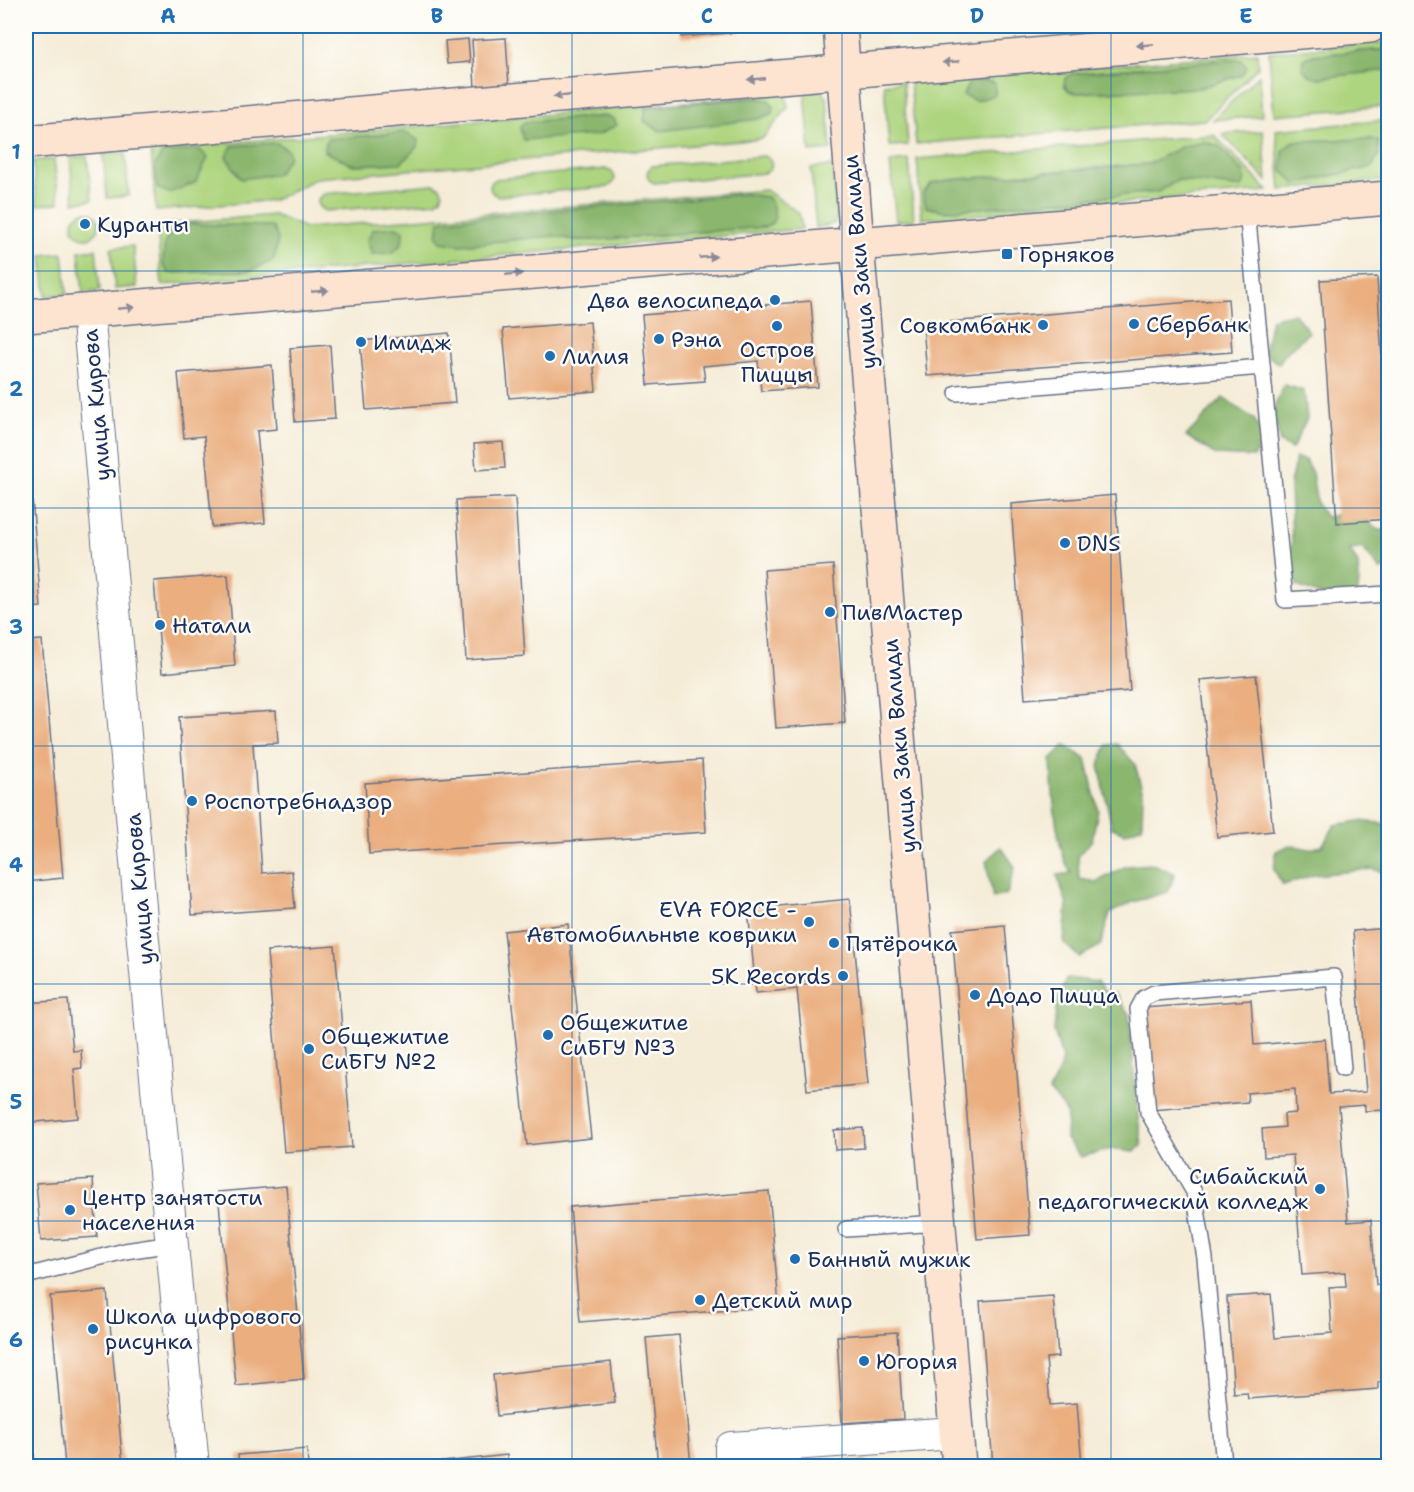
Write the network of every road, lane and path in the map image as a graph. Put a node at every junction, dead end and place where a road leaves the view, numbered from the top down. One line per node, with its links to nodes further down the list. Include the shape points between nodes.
1 (840, 26): 3 (main road, улица Заки Валиди)
2 (1371, 26): 3 (main road, one-way to 3)
3 (844, 71): 4 (main road, one-way to 4); 7 (main road, улица Заки Валиди)
4 (26, 142)
5 (1389, 198): 6 (main road)
6 (1247, 211): 7 (main road); 10 (lane)
7 (857, 244): 8 (main road, one-way to 7); 14 (main road, улица Заки Валиди)
8 (88, 311): 9 (main road); 16 (street, улица Кирова)
9 (26, 316)
10 (1262, 367): 11 (lane); 12 (lane, via 1285,600)
11 (957, 393)
12 (1389, 594)
13 (1343, 1068): 24 (lane, via 1334,977 1154,993 1144,998 1138,1009 1148,1113 1194,1192)
14 (939, 1223): 15 (lane); 18 (main road, улица Заки Валиди)
15 (846, 1229)
16 (172, 1244): 17 (lane, via 125,1251); 21 (street, улица Кирова)
17 (26, 1276)
18 (956, 1433): 22 (street, via 731,1448); 23 (main road, улица Заки Валиди)
19 (26, 1456): 20 (lane)
20 (26, 1467)
21 (193, 1467)
22 (731, 1467)
23 (959, 1467)
24 (1225, 1467)

